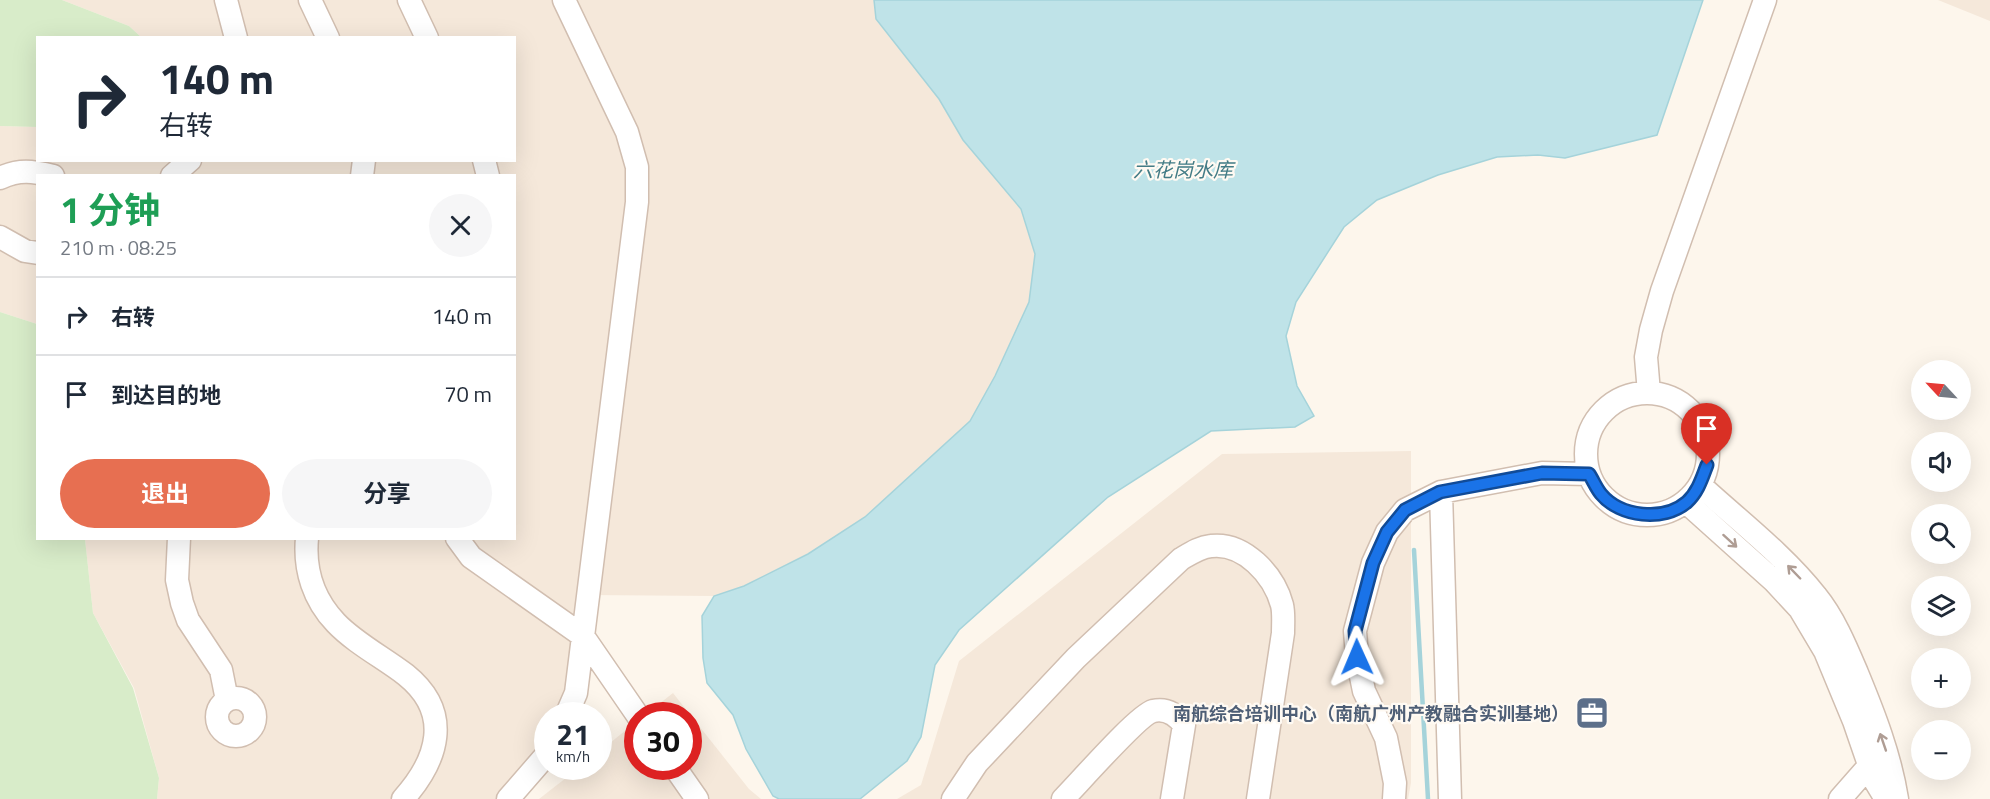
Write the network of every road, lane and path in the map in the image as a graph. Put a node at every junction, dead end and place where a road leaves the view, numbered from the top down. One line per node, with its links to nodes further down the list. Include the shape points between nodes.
1 (226, 0): 6 (street)
2 (310, 0): 7 (street)
3 (409, 0): 8 (street)
4 (564, 0): 22 (street, via 627,132 636,167 637,202)
5 (1765, 0): 15 (street, via 1650,330 1646,357)
6 (235, 36)
7 (327, 36)
8 (426, 36)
9 (188, 162): 11 (street)
10 (45, 174): 12 (street, via 30,170)
11 (174, 174)
12 (0, 178)
13 (0, 237): 14 (street)
14 (36, 253)
15 (1649, 393): 16 (street, via 1616,400 1597,418 1588,438); 18 (street, via 1662,394 1688,407 1702,425 1708,448 1707,465)
16 (1589, 474): 17 (street, via 1542,473); 18 (street, via 1601,495 1625,511 1655,515 1673,509)
17 (1440, 492): 36 (street, via 1405,510 1387,532 1373,563 1355,631 1364,691 1386,738 1395,783); 37 (street)
18 (1693, 494): 26 (street, one-way to 26, via 1800,609 1825,651); 40 (street, one-way to 18, via 1893,770 1874,714 1844,642 1817,597 1789,566)
19 (179, 540): 23 (street, via 177,580 182,603 188,620 221,670)
20 (307, 540): 29 (street, via 307,565 322,606 336,624 408,677 426,696 434,717 437,738 430,762)
21 (458, 540): 22 (street, via 471,557)
22 (583, 636): 24 (street); 25 (street)
23 (227, 700)
24 (572, 702)
25 (628, 702)
26 (1869, 766): 38 (street); 39 (street)
27 (534, 769): 30 (street)
28 (684, 780): 31 (street)
29 (403, 799)
30 (508, 799)
31 (697, 799)
32 (953, 799): 35 (street, via 977,763 1076,658 1181,559 1213,545 1234,547 1260,567 1274,585 1282,606 1283,633)
33 (1063, 799): 34 (street, via 1150,711 1164,710 1178,716 1184,725)
34 (1172, 799)
35 (1258, 799)
36 (1394, 799)
37 (1450, 799)
38 (1840, 799)
39 (1886, 799)
40 (1897, 799)

